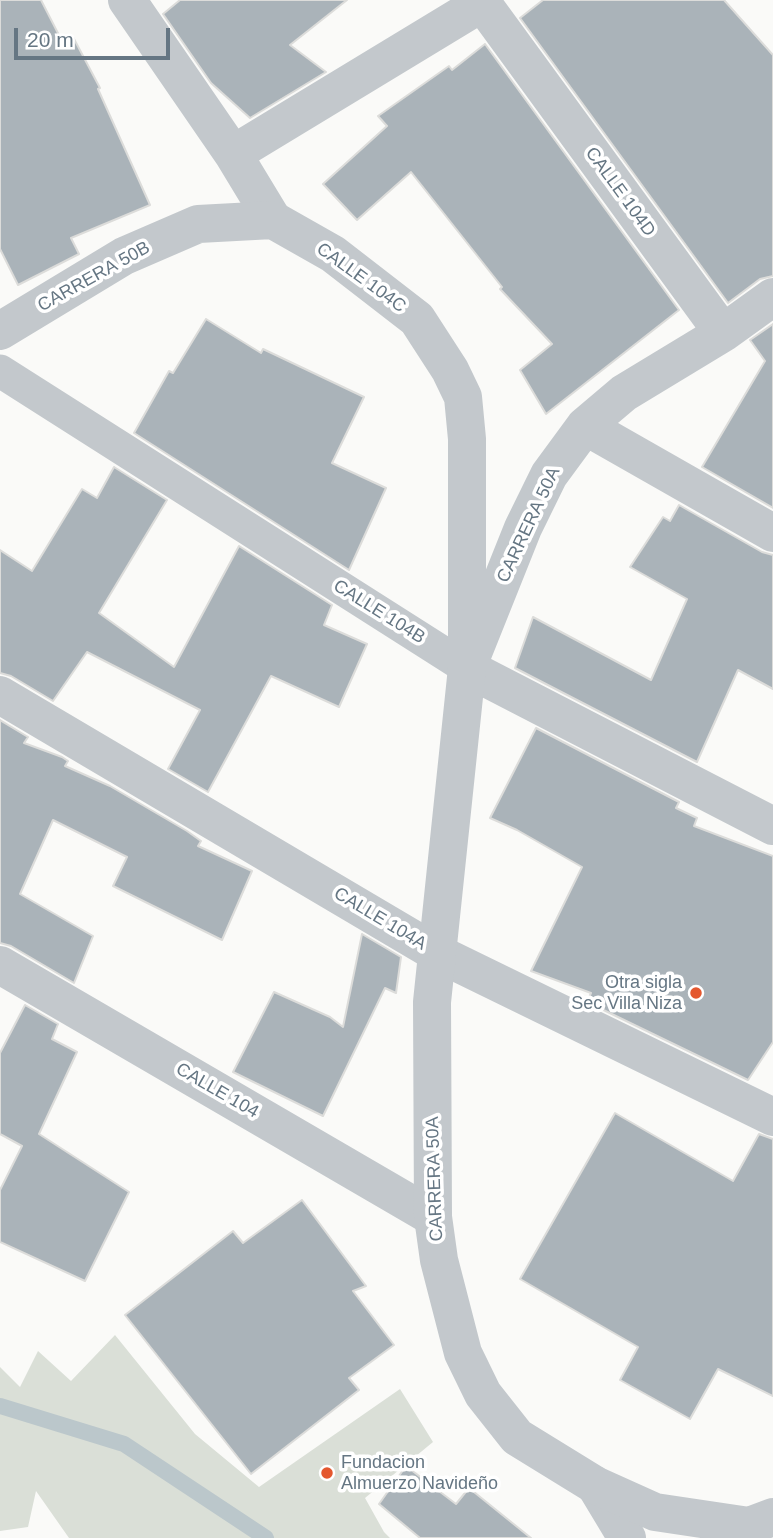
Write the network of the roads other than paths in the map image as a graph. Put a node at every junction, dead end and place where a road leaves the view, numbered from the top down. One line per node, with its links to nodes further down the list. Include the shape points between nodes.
1 (127, 0): 3 (street, CALLE 104C)
2 (481, 1): 3 (street); 7 (street, CALLE 104D)
3 (233, 154): 4 (street, CALLE 104C)
4 (273, 220): 6 (street, CARRERA 50B, via 198,224 124,256); 10 (street, CALLE 104C, via 333,254 417,319 463,397)
5 (773, 297): 7 (street)
6 (0, 331)
7 (723, 333): 9 (street, CARRERA 50A, via 624,393)
8 (0, 371): 12 (street, CALLE 104B)
9 (585, 426): 11 (street); 12 (street, CARRERA 50A, via 549,475 523,528)
10 (467, 439): 12 (street, CARRERA 50A)
11 (773, 533)
12 (467, 668): 14 (street, CALLE 104B); 15 (street, CARRERA 50A)
13 (0, 695): 15 (street, CALLE 104A)
14 (773, 826)
15 (435, 952): 17 (street, CALLE 104A); 18 (street, CARRERA 50A)
16 (0, 965): 18 (street, CALLE 104)
17 (773, 1117)
18 (433, 1217): 19 (street, CARRERA 50A, via 463,1353 483,1394 517,1437)
19 (595, 1485): 20 (street, CARRERA 50A, via 655,1512 749,1526); 21 (street)
20 (773, 1517)
21 (627, 1538)

